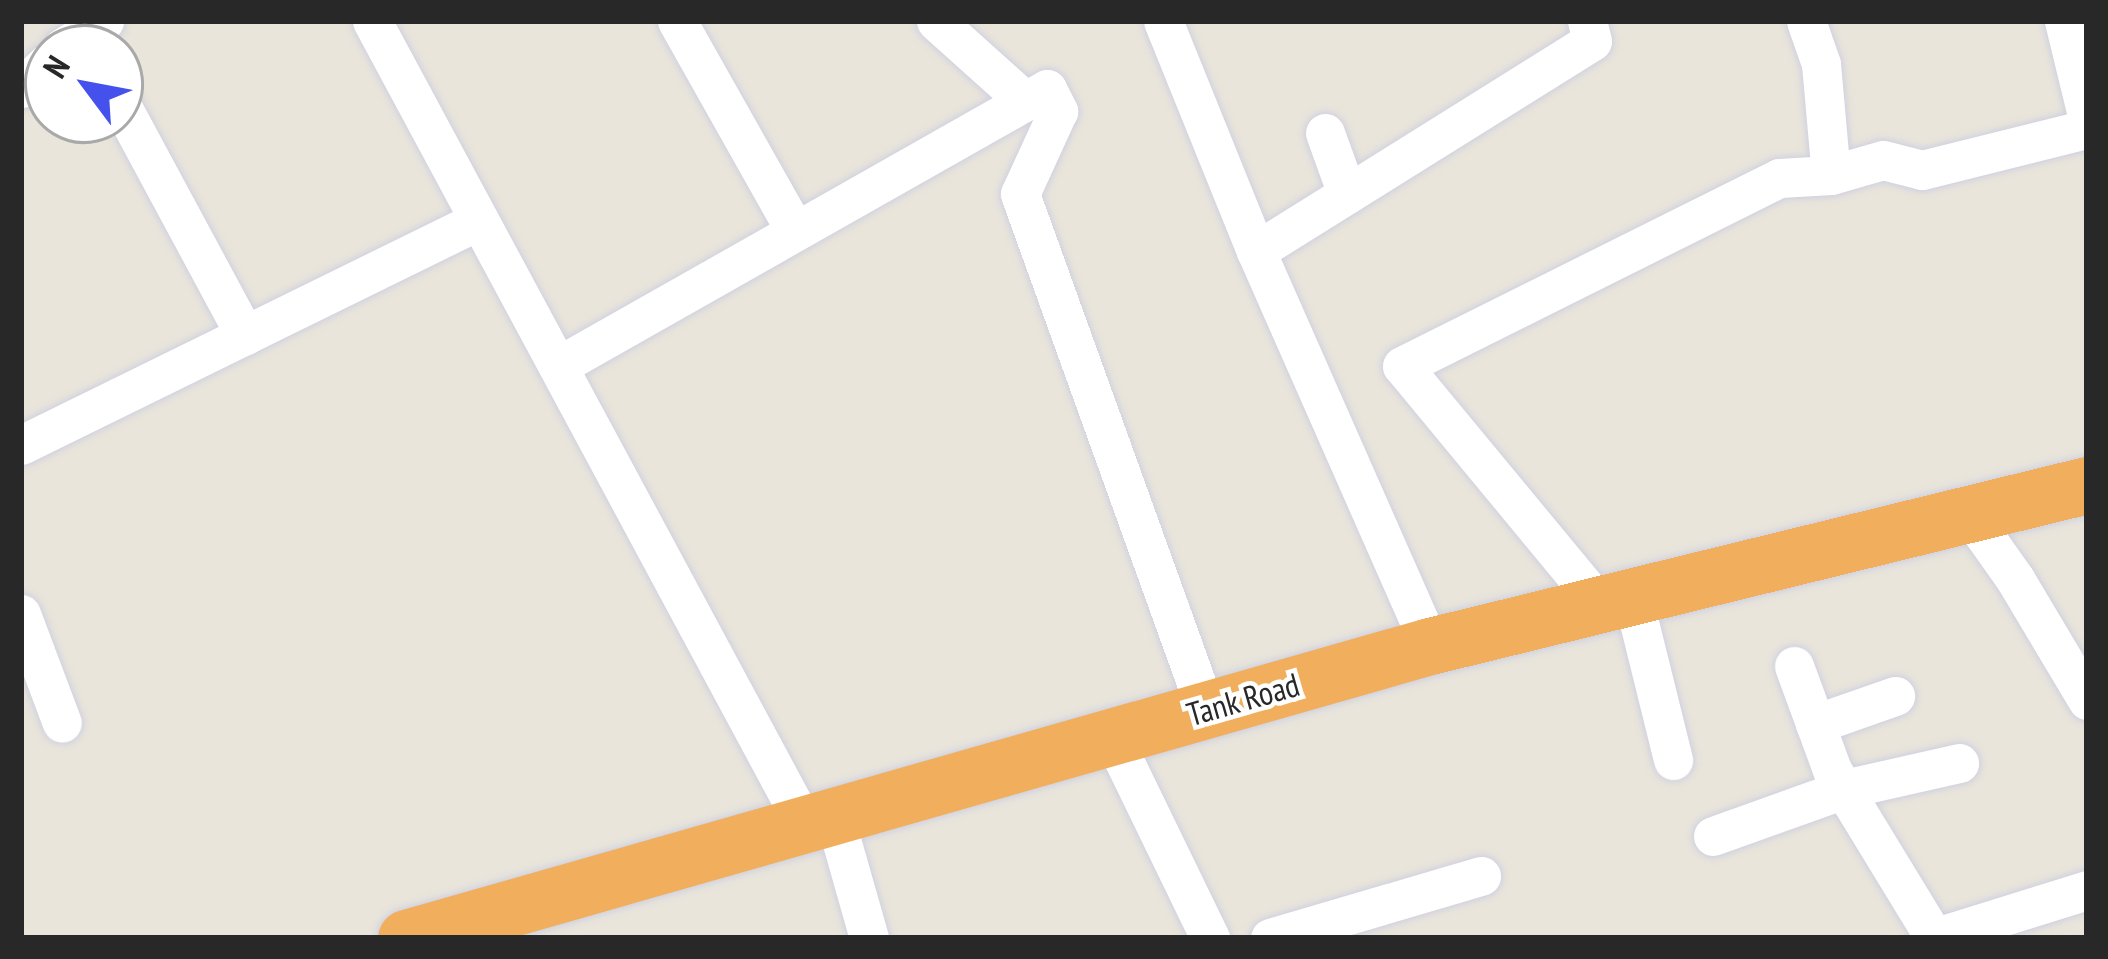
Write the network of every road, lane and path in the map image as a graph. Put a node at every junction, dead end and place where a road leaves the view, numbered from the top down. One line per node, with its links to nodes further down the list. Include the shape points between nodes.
1 (372, 21): 15 (street)
2 (677, 21): 16 (street)
3 (936, 21): 8 (street)
4 (1163, 21): 17 (street)
5 (1587, 21): 14 (street, via 1592,40)
6 (1806, 21): 13 (street, via 1821,64)
7 (2064, 21): 9 (street)
8 (1023, 99): 16 (street); 29 (street, via 1047,89 1058,111 1020,194)
9 (2087, 115)
10 (2087, 129): 13 (street, via 1922,170 1883,160)
11 (1325, 134): 14 (street)
12 (142, 144): 18 (street)
13 (1831, 175): 23 (street, via 1779,178 1402,366)
14 (1347, 194): 17 (street)
15 (479, 220): 18 (street); 19 (street)
16 (795, 230): 19 (street)
17 (1256, 251): 25 (street)
18 (245, 335): 20 (street)
19 (558, 366): 36 (street)
20 (21, 446)
21 (2087, 484): 22 (highway, Tank Road)
22 (1969, 514): 23 (highway, Tank Road); 28 (street)
23 (1617, 602): 25 (highway, Tank Road); 33 (street)
24 (21, 614): 30 (street)
25 (1430, 646): 29 (highway, Tank Road)
26 (1794, 666): 31 (street)
27 (1895, 696): 31 (street)
28 (2087, 700)
29 (1206, 710): 32 (highway, Tank Road)
30 (62, 723)
31 (1815, 724): 35 (street)
32 (1112, 736): 36 (highway, Tank Road); 42 (street)
33 (1672, 760)
34 (1960, 763): 35 (street)
35 (1844, 789): 37 (street); 44 (street)
36 (819, 819): 40 (highway, Tank Road); 41 (street)
37 (1714, 836)
38 (1480, 876): 43 (street)
39 (2087, 890): 44 (street)
40 (406, 938)
41 (869, 938)
42 (1210, 938)
43 (1270, 938)
44 (1934, 938)

